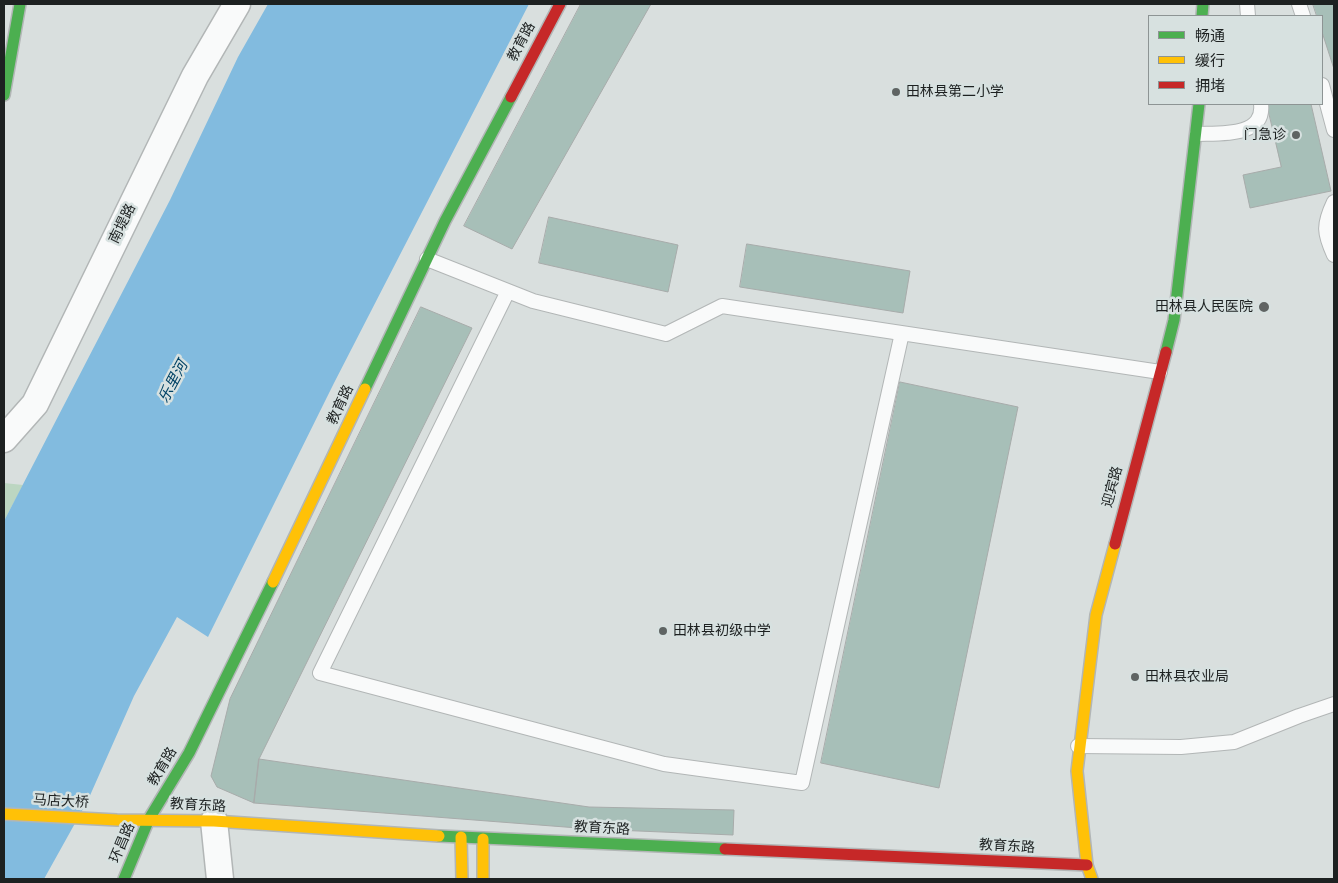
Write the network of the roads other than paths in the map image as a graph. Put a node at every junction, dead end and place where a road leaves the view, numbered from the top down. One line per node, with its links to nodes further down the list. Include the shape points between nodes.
1 (20, 4): 5 (street)
2 (237, 4): 16 (street, 南堤路, via 195,76 35,404)
3 (560, 4): 12 (street, 教育路)
4 (1323, 89): 8 (lane)
5 (4, 95)
6 (1199, 105): 9 (street, 迎宾路)
7 (1261, 105): 9 (lane, via 1256,122 1240,132)
8 (1334, 130)
9 (1196, 134): 15 (street, 迎宾路, via 1174,320)
10 (1334, 202): 11 (lane, via 1326,220 1325,235)
11 (1334, 255)
12 (427, 259): 13 (lane); 20 (street, 教育路, via 194,745)
13 (508, 291): 14 (lane, via 533,301 666,334 722,306); 14 (lane, via 320,673 664,764 802,782)
14 (902, 333): 15 (lane)
15 (1160, 372): 18 (street, 迎宾路, via 1096,615)
16 (4, 439)
17 (1334, 704): 18 (lane, via 1234,742 1181,747)
18 (1078, 746): 25 (street, 迎宾路, via 1077,771)
19 (4, 814): 21 (street, 马店大桥)
20 (149, 818): 21 (street, 教育东路); 22 (street, 教育东路); 26 (street, 环昌路)
21 (117, 820)
22 (214, 821): 23 (street, 教育东路); 27 (street)
23 (461, 838): 24 (street, 教育东路); 28 (street)
24 (483, 839): 25 (street, 教育东路); 29 (street)
25 (1087, 865): 30 (street, 迎宾路)
26 (124, 879)
27 (220, 879)
28 (462, 879)
29 (483, 879)
30 (1092, 879)

